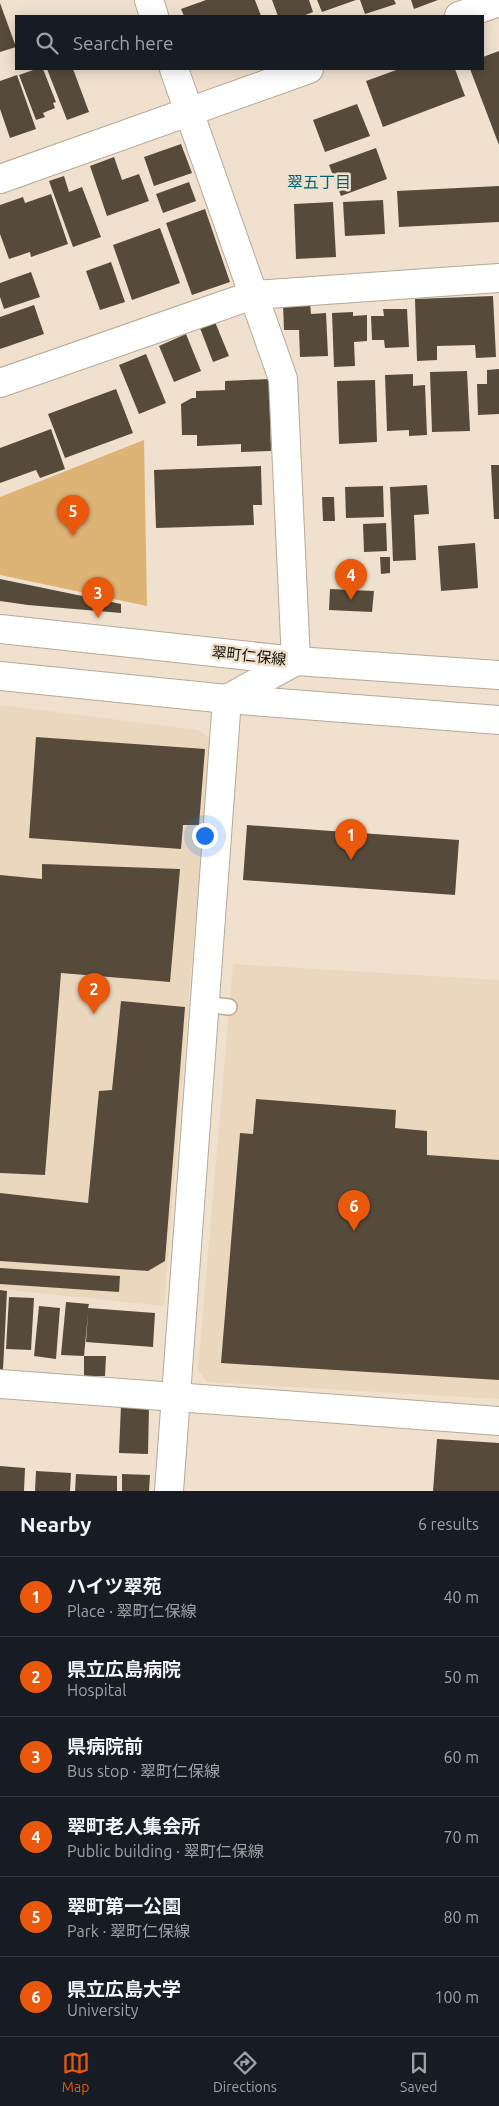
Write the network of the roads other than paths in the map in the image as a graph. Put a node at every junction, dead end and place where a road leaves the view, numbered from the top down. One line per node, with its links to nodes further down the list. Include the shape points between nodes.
1 (148, 0): 3 (street)
2 (499, 2): 4 (street)
3 (154, 15)
4 (462, 15)
5 (174, 70): 7 (street)
6 (306, 70): 7 (street)
7 (189, 111): 8 (street); 10 (street)
8 (0, 179)
9 (499, 278): 10 (street)
10 (253, 295): 11 (street); 13 (street, via 283,379)
11 (0, 383)
12 (0, 629): 13 (street, 翠町仁保線)
13 (296, 661): 14 (street, 翠町仁保線); 16 (street)
14 (499, 675)
15 (0, 676): 16 (street)
16 (227, 700): 17 (street); 19 (street, via 217,1005)
17 (499, 720)
18 (0, 1384): 19 (street)
19 (176, 1397): 20 (street); 21 (street)
20 (499, 1421)
21 (169, 1491)

